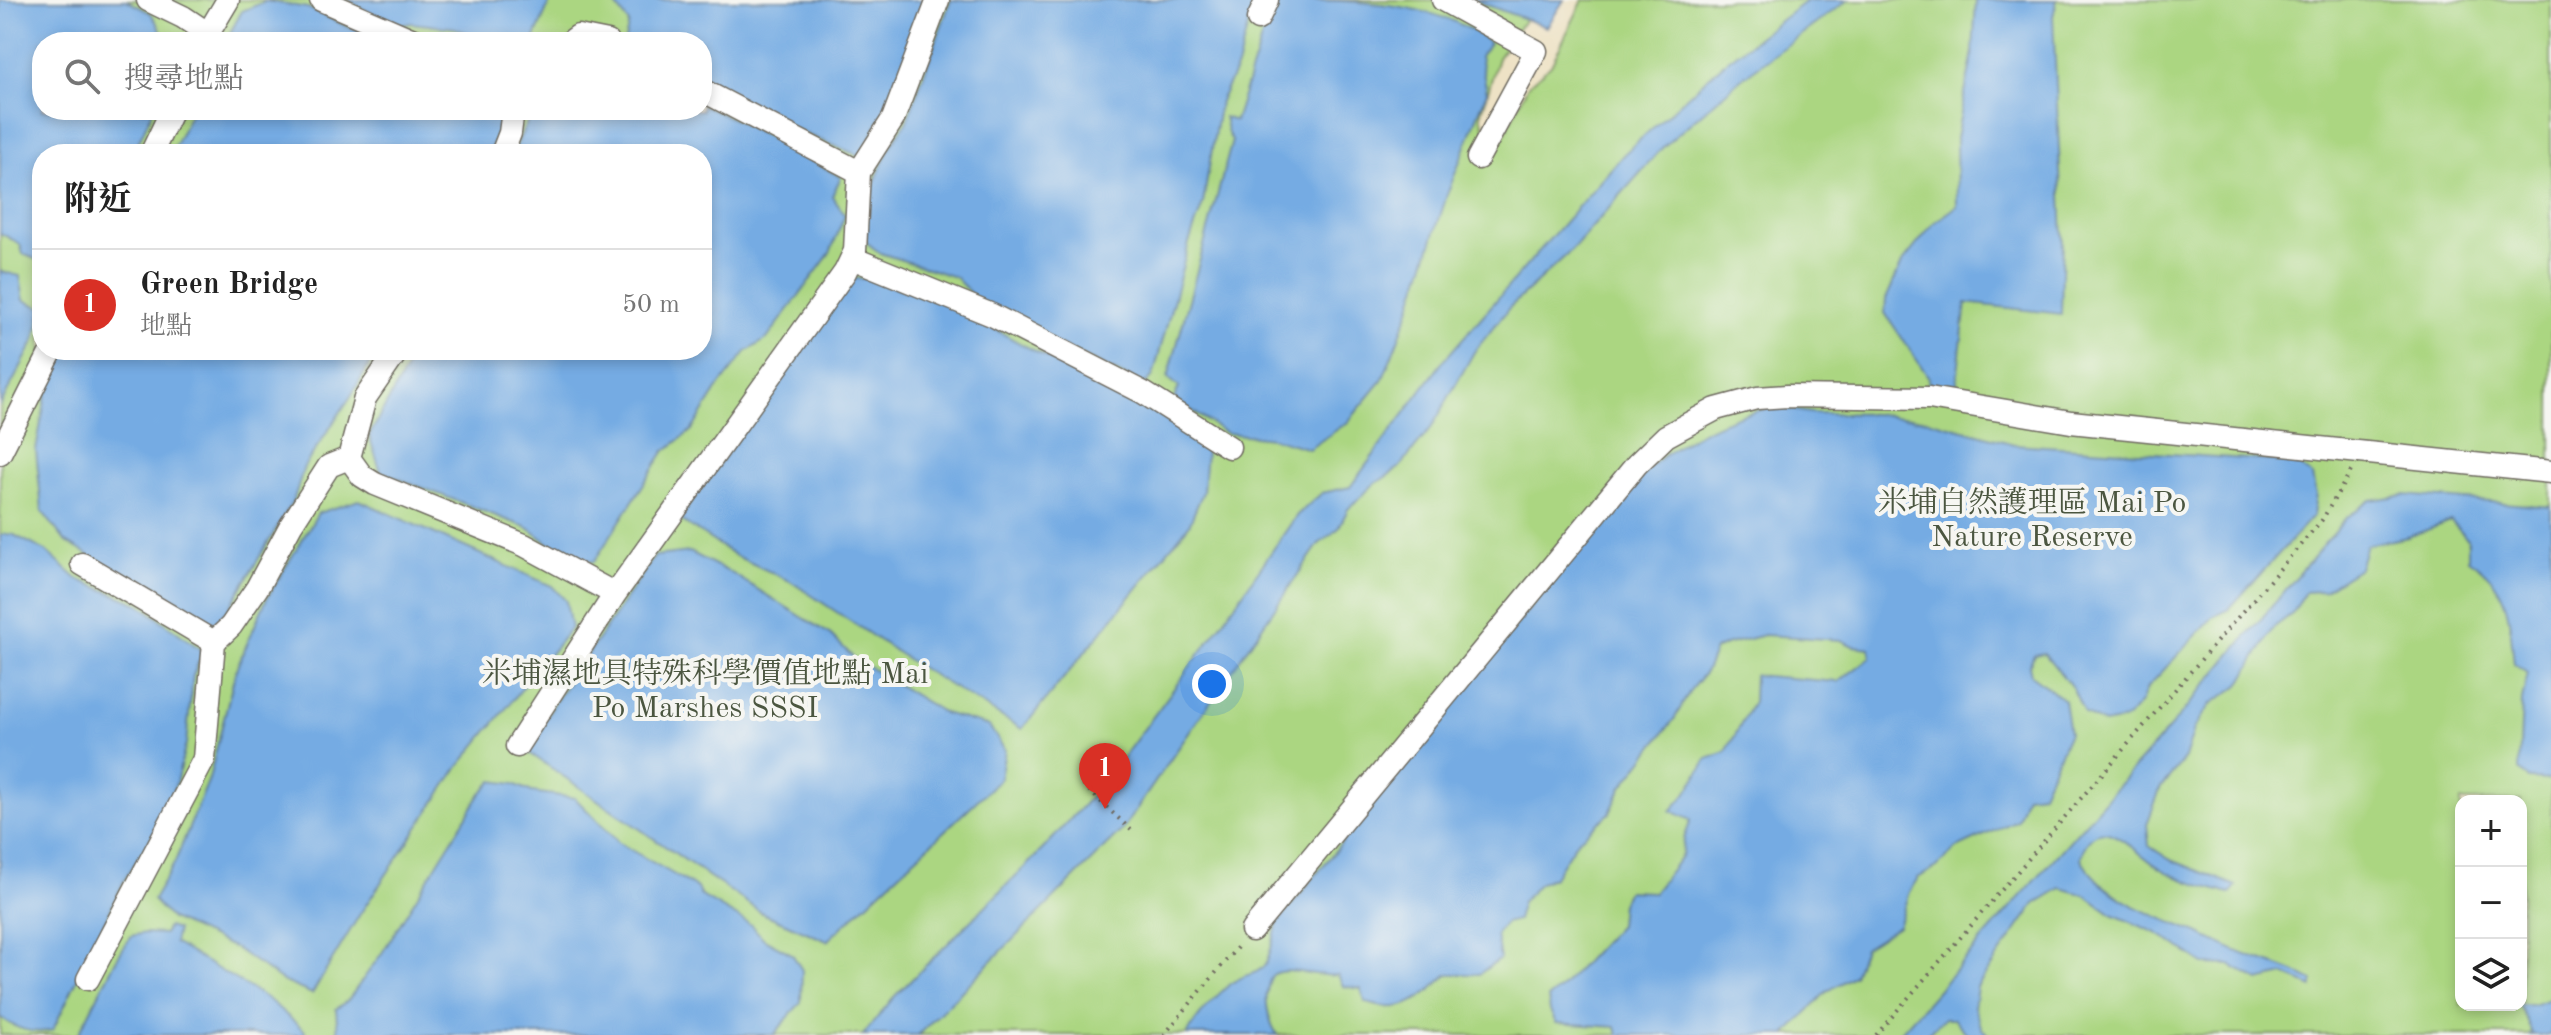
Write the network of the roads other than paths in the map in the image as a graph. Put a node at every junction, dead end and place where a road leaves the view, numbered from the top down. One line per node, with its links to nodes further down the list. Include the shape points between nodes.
1 (148, 0): 6 (lane, via 183,17)
2 (228, 0): 7 (lane)
3 (321, 0): 8 (lane)
4 (938, 0): 15 (lane, via 893,119)
5 (1443, 0): 14 (lane, via 1536,51)
6 (199, 32)
7 (209, 32)
8 (395, 32)
9 (712, 95): 15 (lane)
10 (167, 120): 12 (lane)
11 (512, 120): 13 (lane)
12 (156, 144)
13 (506, 144)
14 (1478, 158)
15 (859, 172): 16 (lane)
16 (852, 258): 19 (lane, via 992,315 1144,393); 24 (lane)
17 (47, 360): 20 (lane)
18 (391, 360): 21 (lane, via 365,398)
19 (1229, 447)
20 (0, 453)
21 (349, 458): 24 (lane, via 375,484 524,545); 25 (lane, via 329,466 257,588)
22 (2551, 472): 27 (lane, via 2071,422 1923,398 1772,396 1716,409 1666,436 1637,464)
23 (82, 564): 25 (lane)
24 (615, 594): 26 (lane)
25 (214, 642): 28 (lane, via 204,759)
26 (517, 746)
27 (1252, 930)
28 (88, 979)

